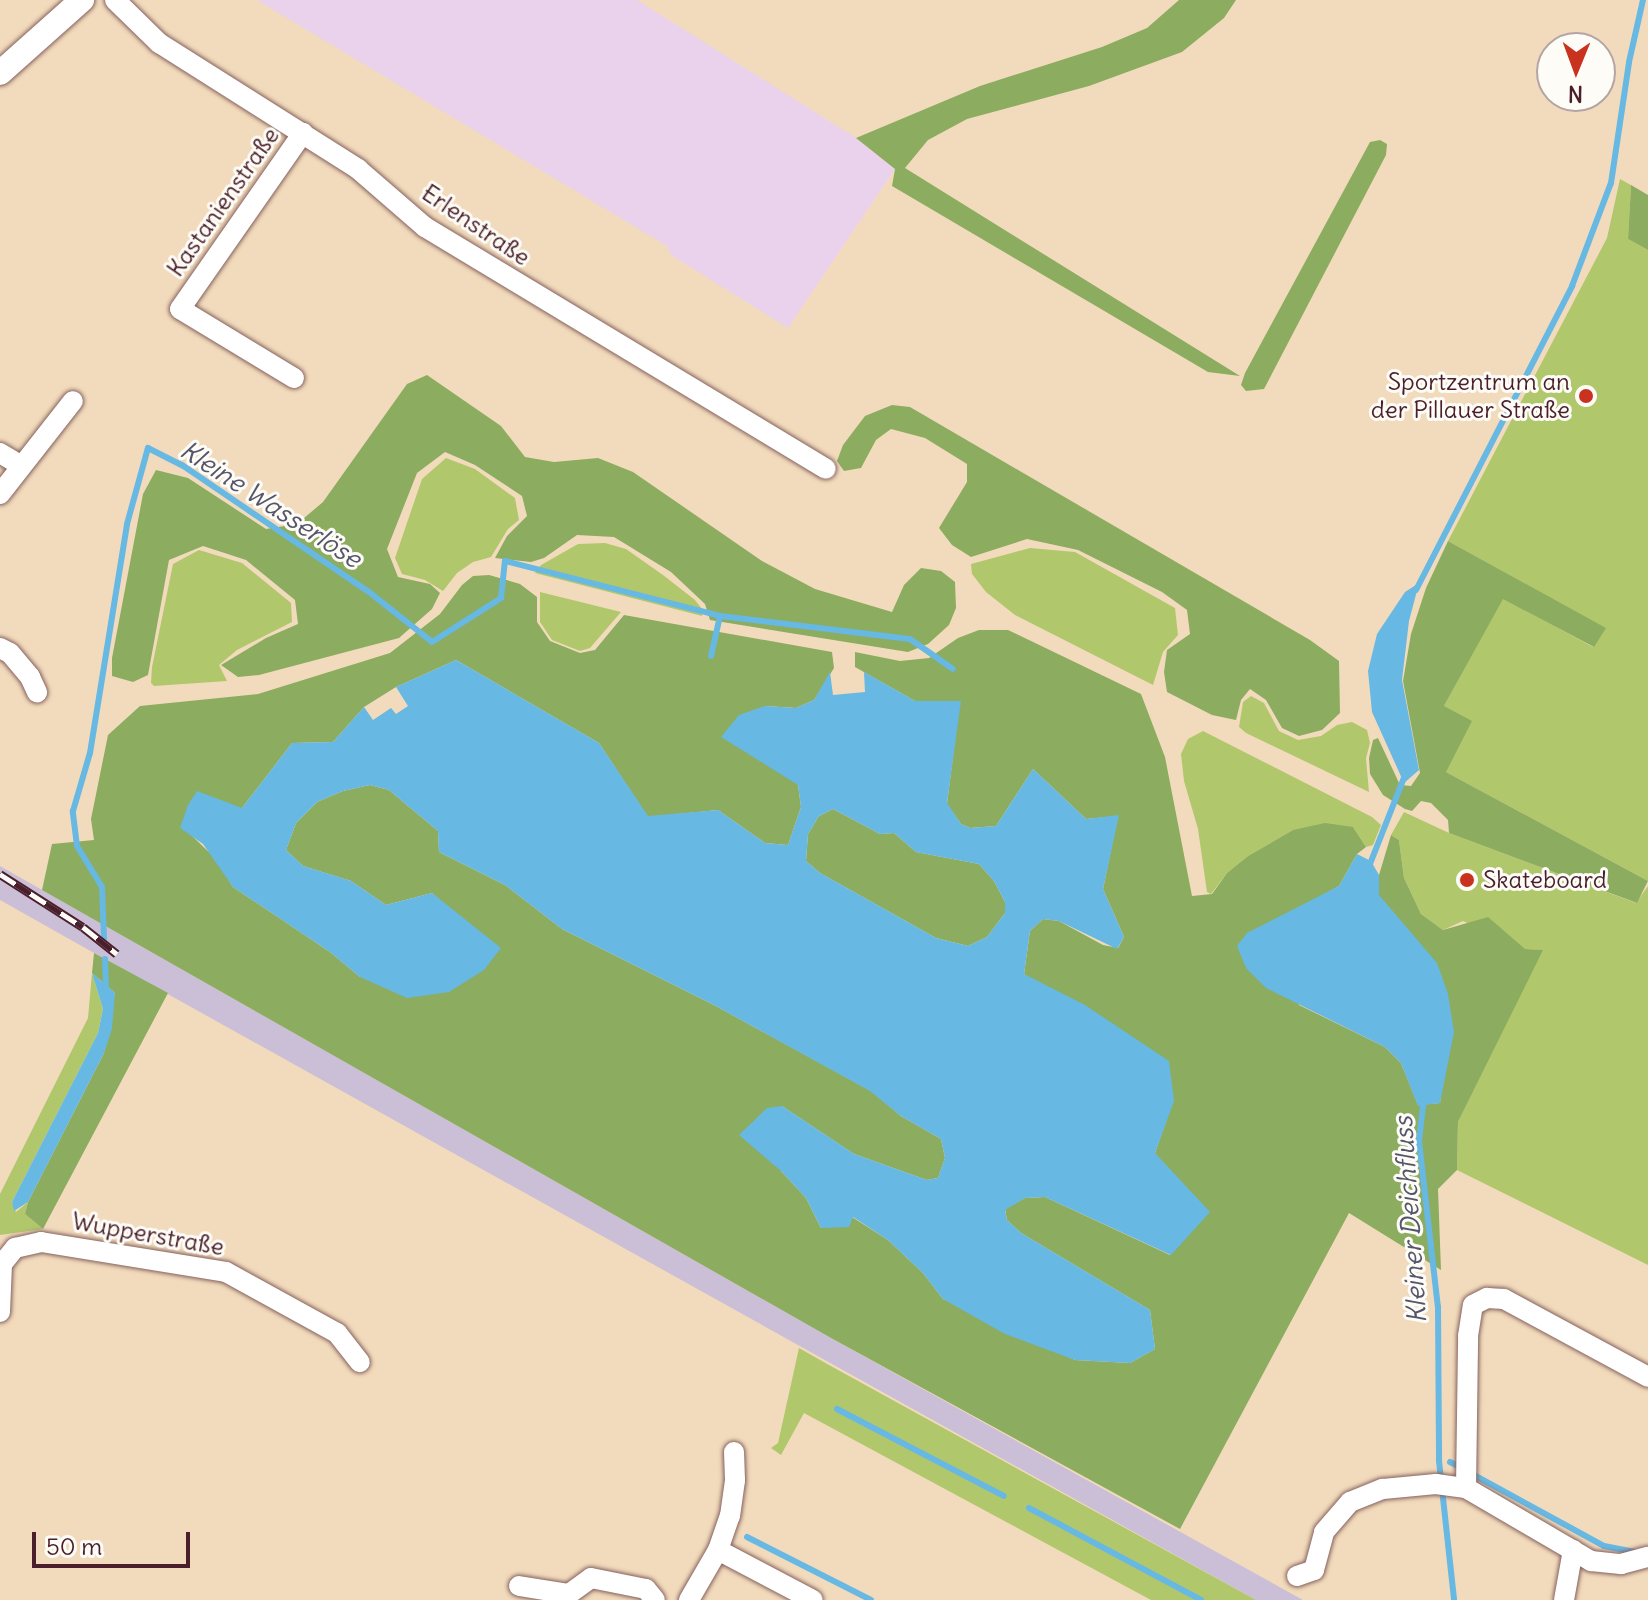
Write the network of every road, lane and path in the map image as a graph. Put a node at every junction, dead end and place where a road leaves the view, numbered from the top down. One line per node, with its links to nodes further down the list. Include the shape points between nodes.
1 (82, 0): 3 (street)
2 (115, 0): 4 (street, Erlenstraße, via 159,43)
3 (0, 73)
4 (303, 133): 5 (street, Kastanienstraße, via 180,309); 9 (street, Erlenstraße, via 358,169 425,227)
5 (294, 378)
6 (73, 401): 8 (street)
7 (0, 453): 8 (street)
8 (20, 465): 10 (street)
9 (826, 469)
10 (0, 494)
11 (0, 648): 12 (street, via 10,653)
12 (37, 692)
13 (1, 1264): 14 (street); 15 (street, Wupperstraße, via 15,1248 41,1242 226,1272 337,1333)
14 (0, 1312)
15 (360, 1362)
16 (1648, 1377): 18 (street, via 1504,1299 1487,1298 1473,1305)
17 (734, 1452): 19 (street, via 730,1516)
18 (1458, 1479): 20 (street); 22 (street, via 1383,1489 1350,1502 1324,1532 1314,1570)
19 (718, 1550): 25 (street); 26 (street)
20 (1573, 1550): 21 (street, via 1591,1561 1621,1564); 27 (street)
21 (1648, 1557)
22 (1297, 1576)
23 (519, 1586): 24 (street, via 569,1594 591,1578 646,1589)
24 (655, 1600)
25 (689, 1600)
26 (813, 1600)
27 (1564, 1600)

